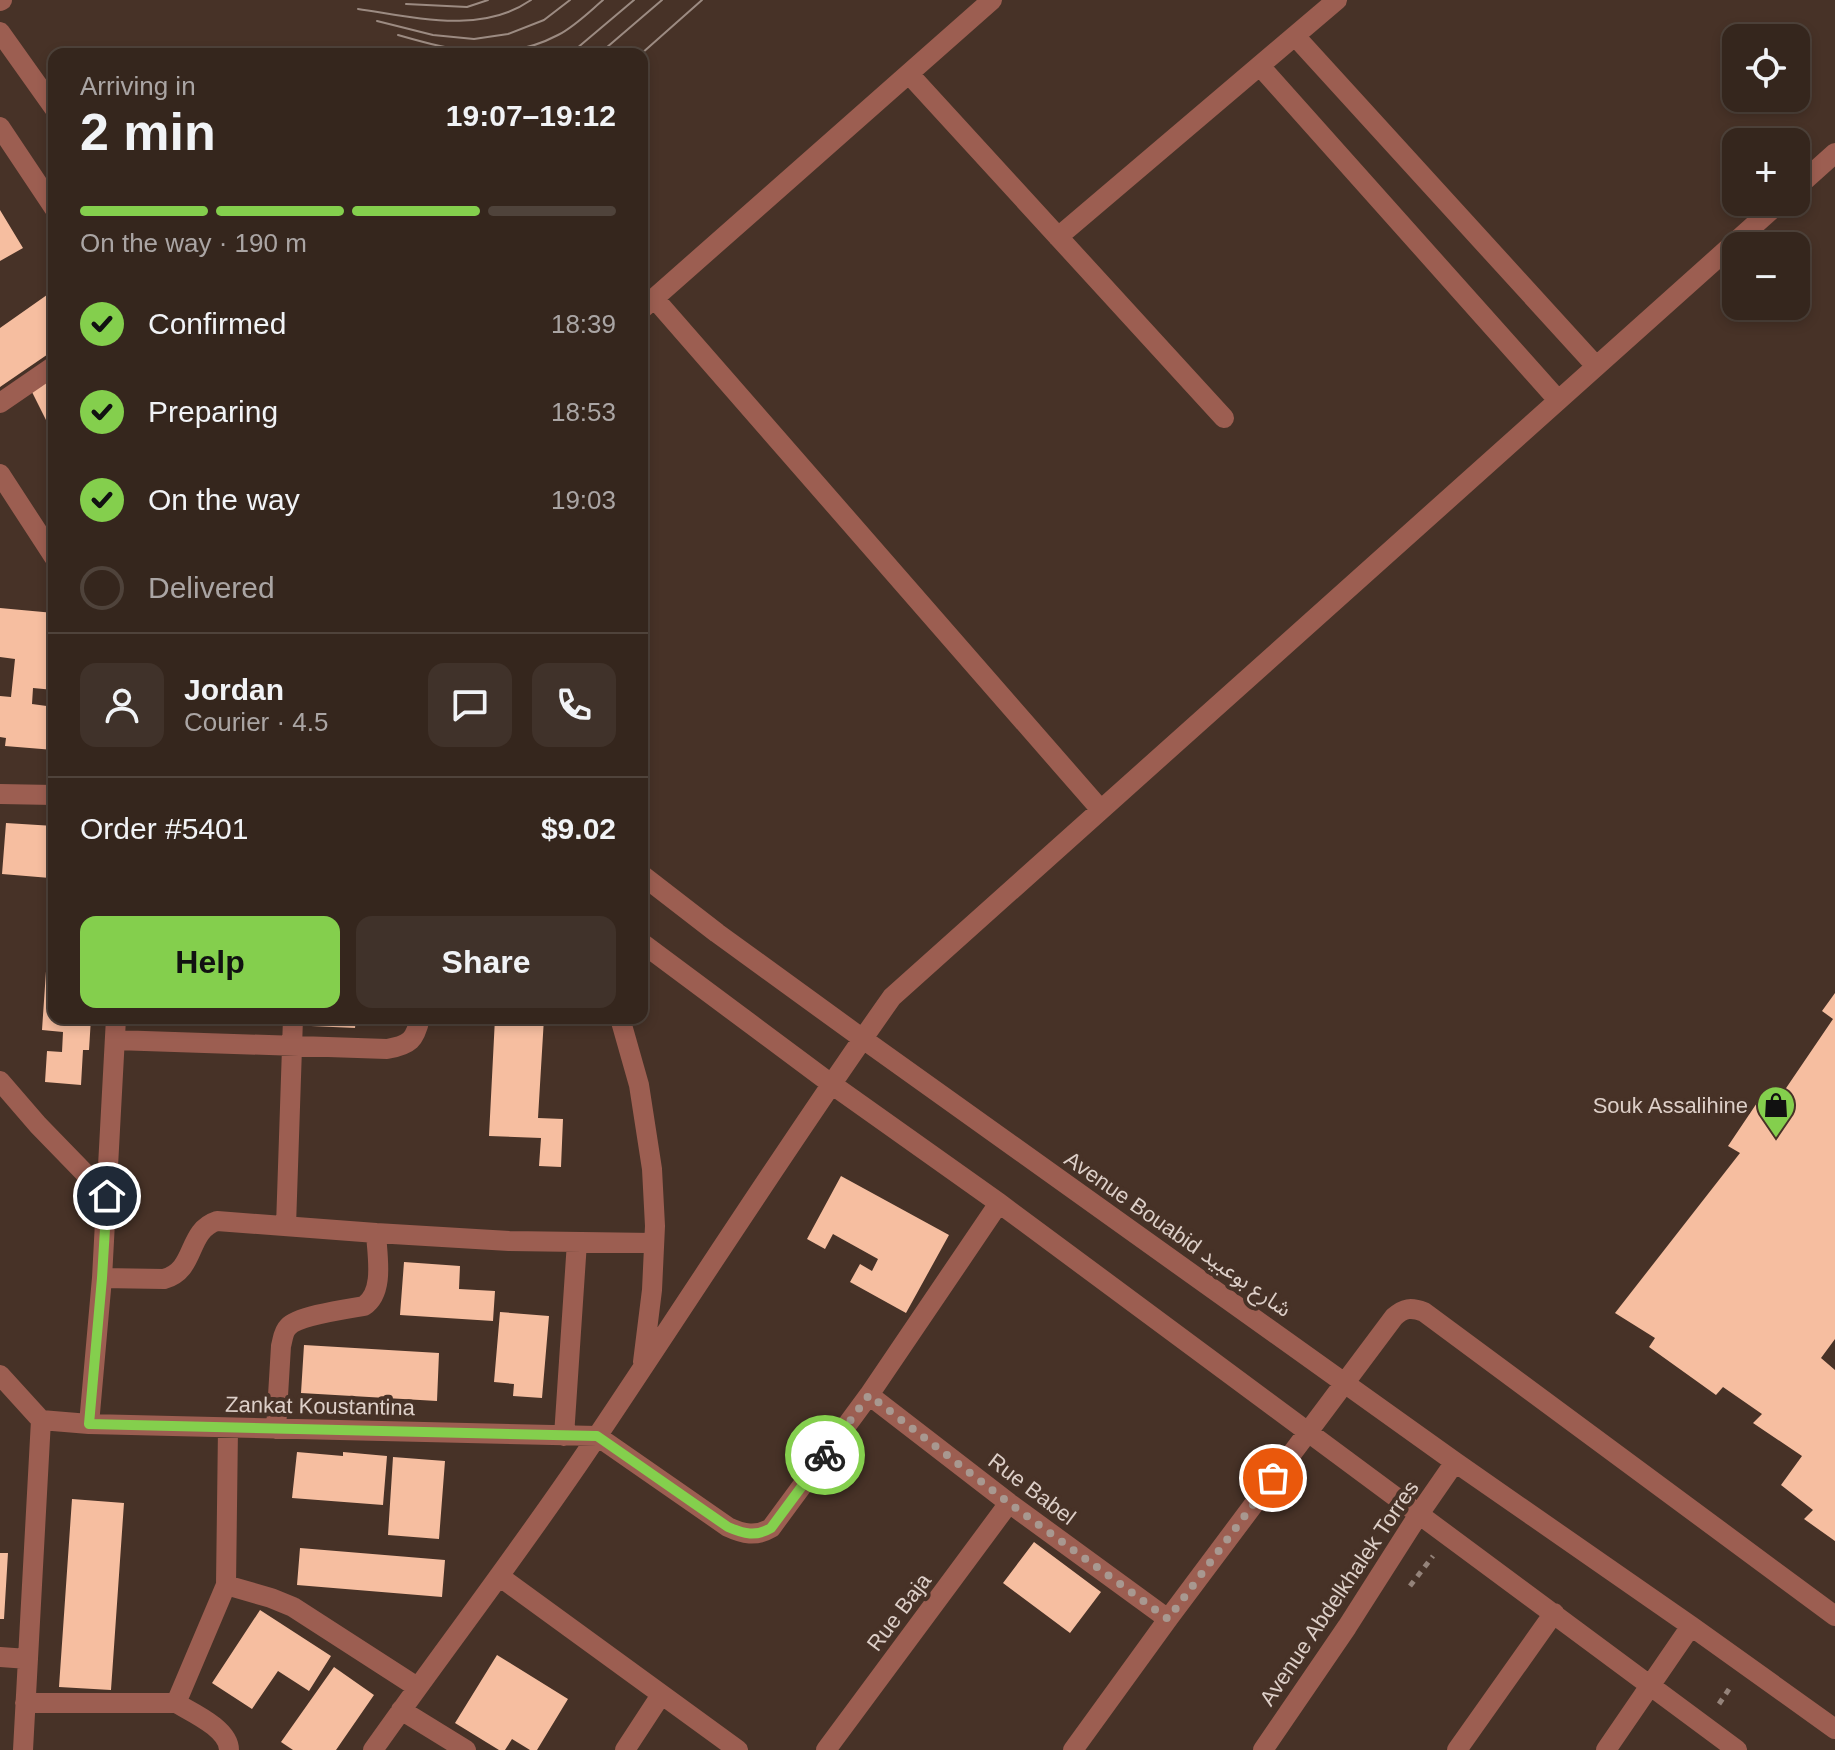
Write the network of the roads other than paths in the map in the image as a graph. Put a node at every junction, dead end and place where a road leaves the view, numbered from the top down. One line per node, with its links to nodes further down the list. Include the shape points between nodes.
1 (992, 0): 6 (street)
2 (1337, 0): 4 (street)
3 (0, 32): 7 (street)
4 (1295, 36): 5 (street); 15 (street)
5 (1260, 66): 13 (street); 17 (street)
6 (909, 74): 13 (street); 14 (street)
7 (48, 100)
8 (0, 127): 11 (street)
9 (1835, 153): 10 (street)
10 (1810, 175)
11 (48, 199)
12 (1764, 216): 15 (street)
13 (1058, 237): 19 (street)
14 (648, 303): 24 (street)
15 (1596, 366): 17 (street)
16 (48, 370): 18 (street)
17 (1558, 400): 24 (street)
18 (0, 403)
19 (1224, 418)
20 (0, 474): 21 (street)
21 (48, 548)
22 (0, 794): 23 (street)
23 (48, 795)
24 (1101, 810): 31 (street, via 892,997)
25 (648, 880): 31 (street, Avenue Bouabid شارع بوعبيد)
26 (648, 947): 35 (street)
27 (116, 1024): 32 (street)
28 (293, 1024): 33 (street)
29 (419, 1024): 33 (street, via 410,1041 387,1049)
30 (622, 1024): 41 (street, via 639,1085 650,1155)
31 (863, 1039): 35 (street); 45 (street, Avenue Bouabid شارع بوعبيد)
32 (115, 1040): 33 (street); 36 (street)
33 (292, 1046): 38 (street)
34 (0, 1081): 36 (street)
35 (830, 1083): 37 (street); 43 (street)
36 (107, 1196): 42 (street)
37 (999, 1203): 46 (street); 51 (street)
38 (286, 1226): 39 (street); 42 (street, via 217,1221 203,1228 174,1276)
39 (376, 1233): 40 (street); 50 (street, via 378,1281 370,1302 302,1319 284,1332)
40 (577, 1242): 41 (street); 52 (street)
41 (654, 1243): 43 (street)
42 (102, 1278): 48 (street)
43 (642, 1367): 53 (street)
44 (0, 1375): 47 (street)
45 (1345, 1382): 51 (street); 54 (street, Avenue Bouabid شارع بوعبيد); 60 (street, via 1402,1309 1424,1312)
46 (869, 1395): 53 (street, via 771,1528 753,1535 728,1527); 55 (street, Rue Babel)
47 (41, 1420): 48 (street, Zankat Koustantina); 64 (street)
48 (89, 1424): 49 (street, Zankat Koustantina)
49 (228, 1428): 50 (street, Zankat Koustantina); 58 (street)
50 (276, 1429): 52 (street, Zankat Koustantina)
51 (1308, 1431): 56 (street); 61 (street)
52 (564, 1436): 53 (street, Zankat Koustantina)
53 (597, 1436): 57 (street)
54 (1455, 1462): 56 (street, Avenue Abdelkhalek Torres); 62 (street, Avenue Bouabid شارع بوعبيد)
55 (1009, 1503): 61 (street, Rue Babel); 78 (street, Rue Baja)
56 (1419, 1514): 59 (street); 80 (street, Avenue Abdelkhalek Torres)
57 (499, 1576): 66 (street); 67 (street)
58 (226, 1585): 66 (street, via 293,1607); 69 (street)
59 (1554, 1613): 65 (street); 81 (street)
60 (1835, 1616)
61 (1168, 1619): 79 (street)
62 (1691, 1626): 65 (street); 71 (street, Avenue Bouabid شارع بوعبيد)
63 (0, 1657): 64 (street)
64 (28, 1659): 68 (street)
65 (1649, 1685): 82 (street); 83 (street)
66 (417, 1687): 70 (street)
67 (661, 1695): 76 (street); 77 (street)
68 (25, 1703): 69 (street); 72 (street)
69 (176, 1703): 73 (street, via 223,1733)
70 (401, 1710): 74 (street); 75 (street)
71 (1835, 1729)
72 (23, 1750)
73 (229, 1750)
74 (373, 1750)
75 (466, 1750)
76 (625, 1750)
77 (738, 1750)
78 (826, 1750)
79 (1073, 1750)
80 (1263, 1750)
81 (1457, 1750)
82 (1606, 1750)
83 (1737, 1750)

